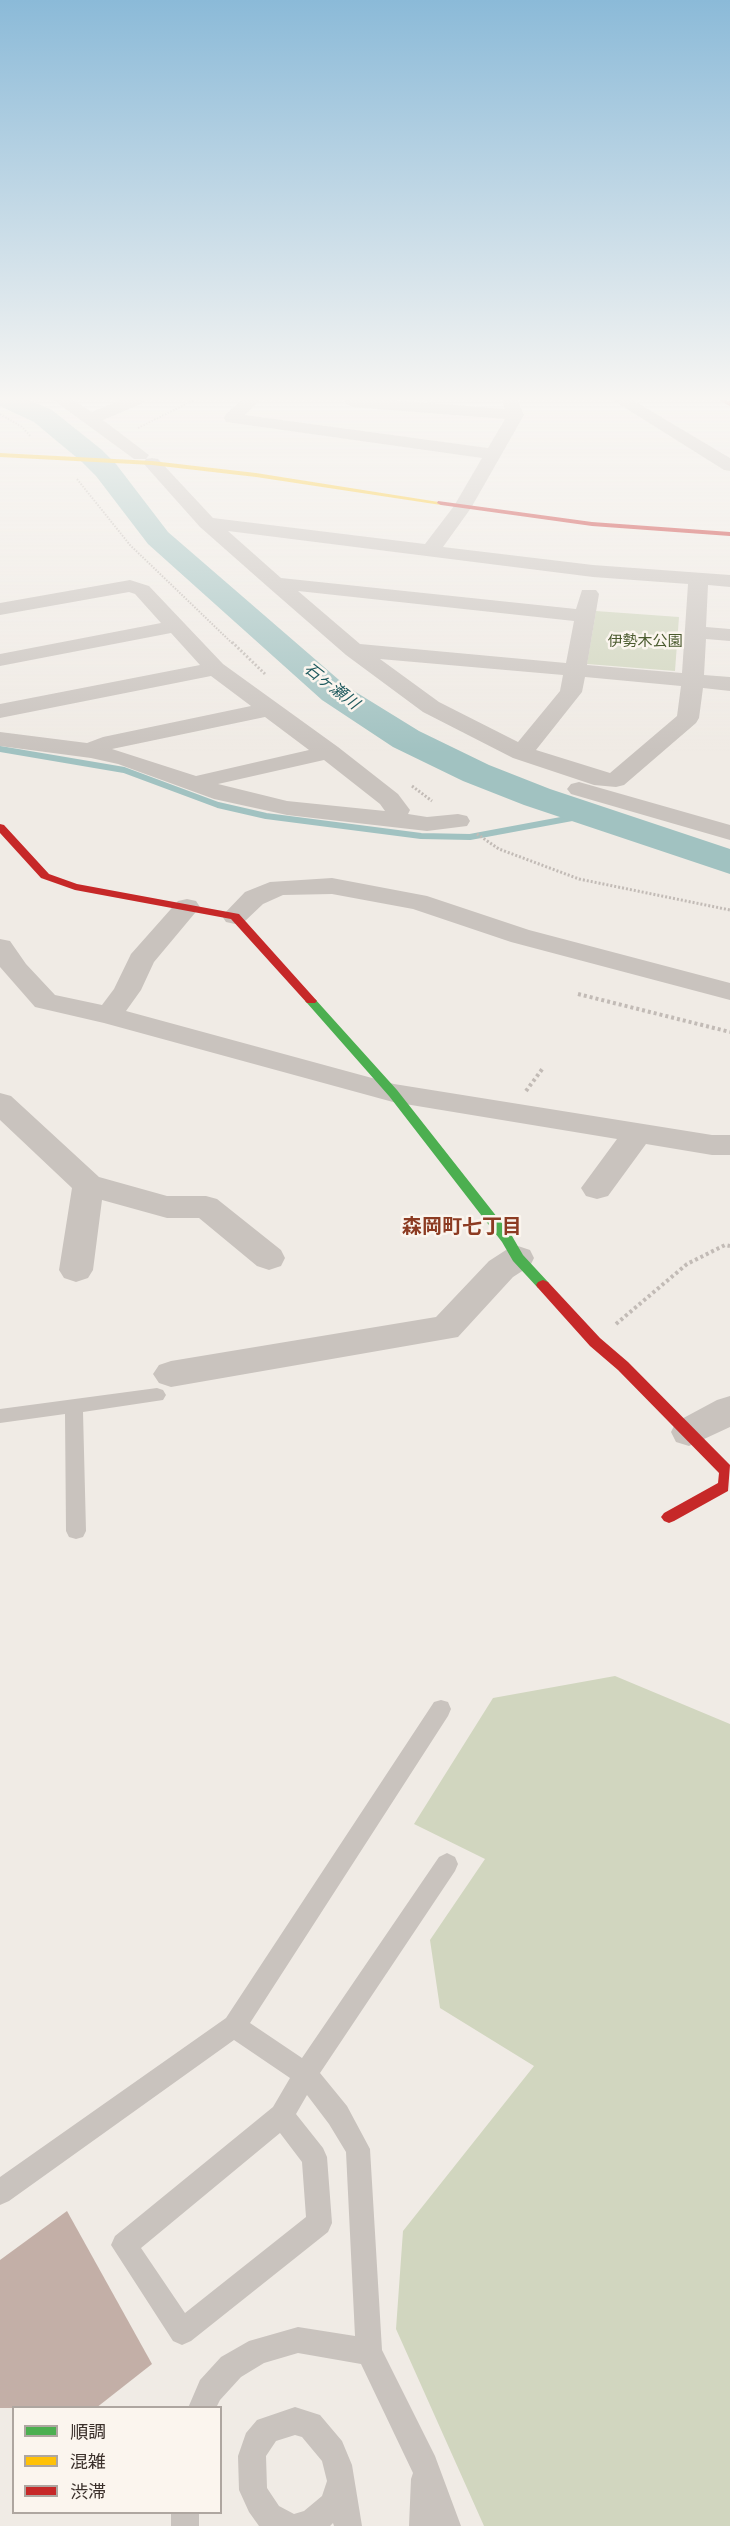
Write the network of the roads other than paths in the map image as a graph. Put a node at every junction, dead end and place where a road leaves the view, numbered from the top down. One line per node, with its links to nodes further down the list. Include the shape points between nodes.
1 (187, 517): 35 (street, via 229,563 323,650 407,712 498,763)
2 (200, 517): 6 (street)
3 (455, 517): 9 (street)
4 (544, 517): 8 (main road)
5 (597, 517): 7 (main road)
6 (207, 523): 9 (street); 13 (street)
7 (730, 526)
8 (730, 534)
9 (430, 551): 10 (street)
10 (592, 572): 11 (street); 15 (street)
11 (698, 578): 12 (street); 17 (street)
12 (730, 581)
13 (275, 583): 15 (street); 19 (street)
14 (0, 609): 16 (street, via 130,586 142,590)
15 (585, 616): 22 (street)
16 (177, 627): 20 (street); 21 (street)
17 (695, 632): 18 (street); 23 (street)
18 (730, 635)
19 (354, 650): 22 (street); 30 (street, via 432,707)
20 (0, 660)
21 (215, 669): 25 (street); 26 (street)
22 (577, 669): 23 (street); 30 (street, via 571,692)
23 (693, 679): 24 (street); 30 (street, via 687,718 616,780 602,780)
24 (730, 684)
25 (270, 709): 28 (street, via 103,744); 29 (street)
26 (0, 711)
27 (0, 739): 28 (street)
28 (91, 752): 31 (street, via 151,767)
29 (330, 752): 31 (street); 32 (street, via 389,799 398,810)
30 (521, 753)
31 (195, 785): 32 (street, via 287,808)
32 (392, 819): 33 (street, via 427,824)
33 (458, 821)
34 (0, 827): 36 (main road, via 45,876 75,886)
35 (730, 833)
36 (187, 907): 37 (main road); 40 (street, via 141,960)
37 (235, 916): 39 (street, via 255,898 279,887 332,886 418,902 520,936); 41 (main road)
38 (0, 947): 40 (street, via 45,1001)
39 (730, 992)
40 (109, 1015): 41 (street)
41 (393, 1093): 43 (street); 48 (main road)
42 (0, 1103): 45 (street)
43 (639, 1132): 44 (street); 46 (street)
44 (730, 1145)
45 (88, 1185): 47 (street, via 168,1207 206,1207); 49 (street)
46 (597, 1188)
47 (269, 1258)
48 (518, 1258): 50 (street, via 501,1269 446,1328); 54 (main road, via 595,1342)
49 (76, 1270)
50 (164, 1384): 51 (lane)
51 (74, 1407): 53 (lane); 56 (lane)
52 (730, 1410): 54 (street)
53 (0, 1416)
54 (689, 1432): 55 (main road, via 726,1471 727,1479 723,1487)
55 (669, 1516)
56 (76, 1531)
57 (441, 1709): 59 (lane)
58 (447, 1864): 60 (lane)
59 (234, 2026): 60 (lane); 62 (lane)
60 (304, 2074): 61 (lane); 63 (lane, via 338,2115 358,2150)
61 (282, 2116): 61 (lane, via 124,2245 182,2332 320,2223 314,2157)
62 (0, 2192)
63 (369, 2352): 64 (lane, via 298,2340 259,2351 231,2367 210,2390); 65 (lane)
64 (203, 2406)
65 (424, 2466): 70 (lane); 71 (lane)
66 (341, 2479): 67 (lane, via 332,2451 310,2425 295,2421 267,2430 256,2443 252,2456 253,2490 269,2516); 68 (lane, via 334,2504 310,2524); 69 (lane)
67 (289, 2526)
68 (299, 2526)
69 (348, 2526)
70 (423, 2526)
71 (447, 2526)

